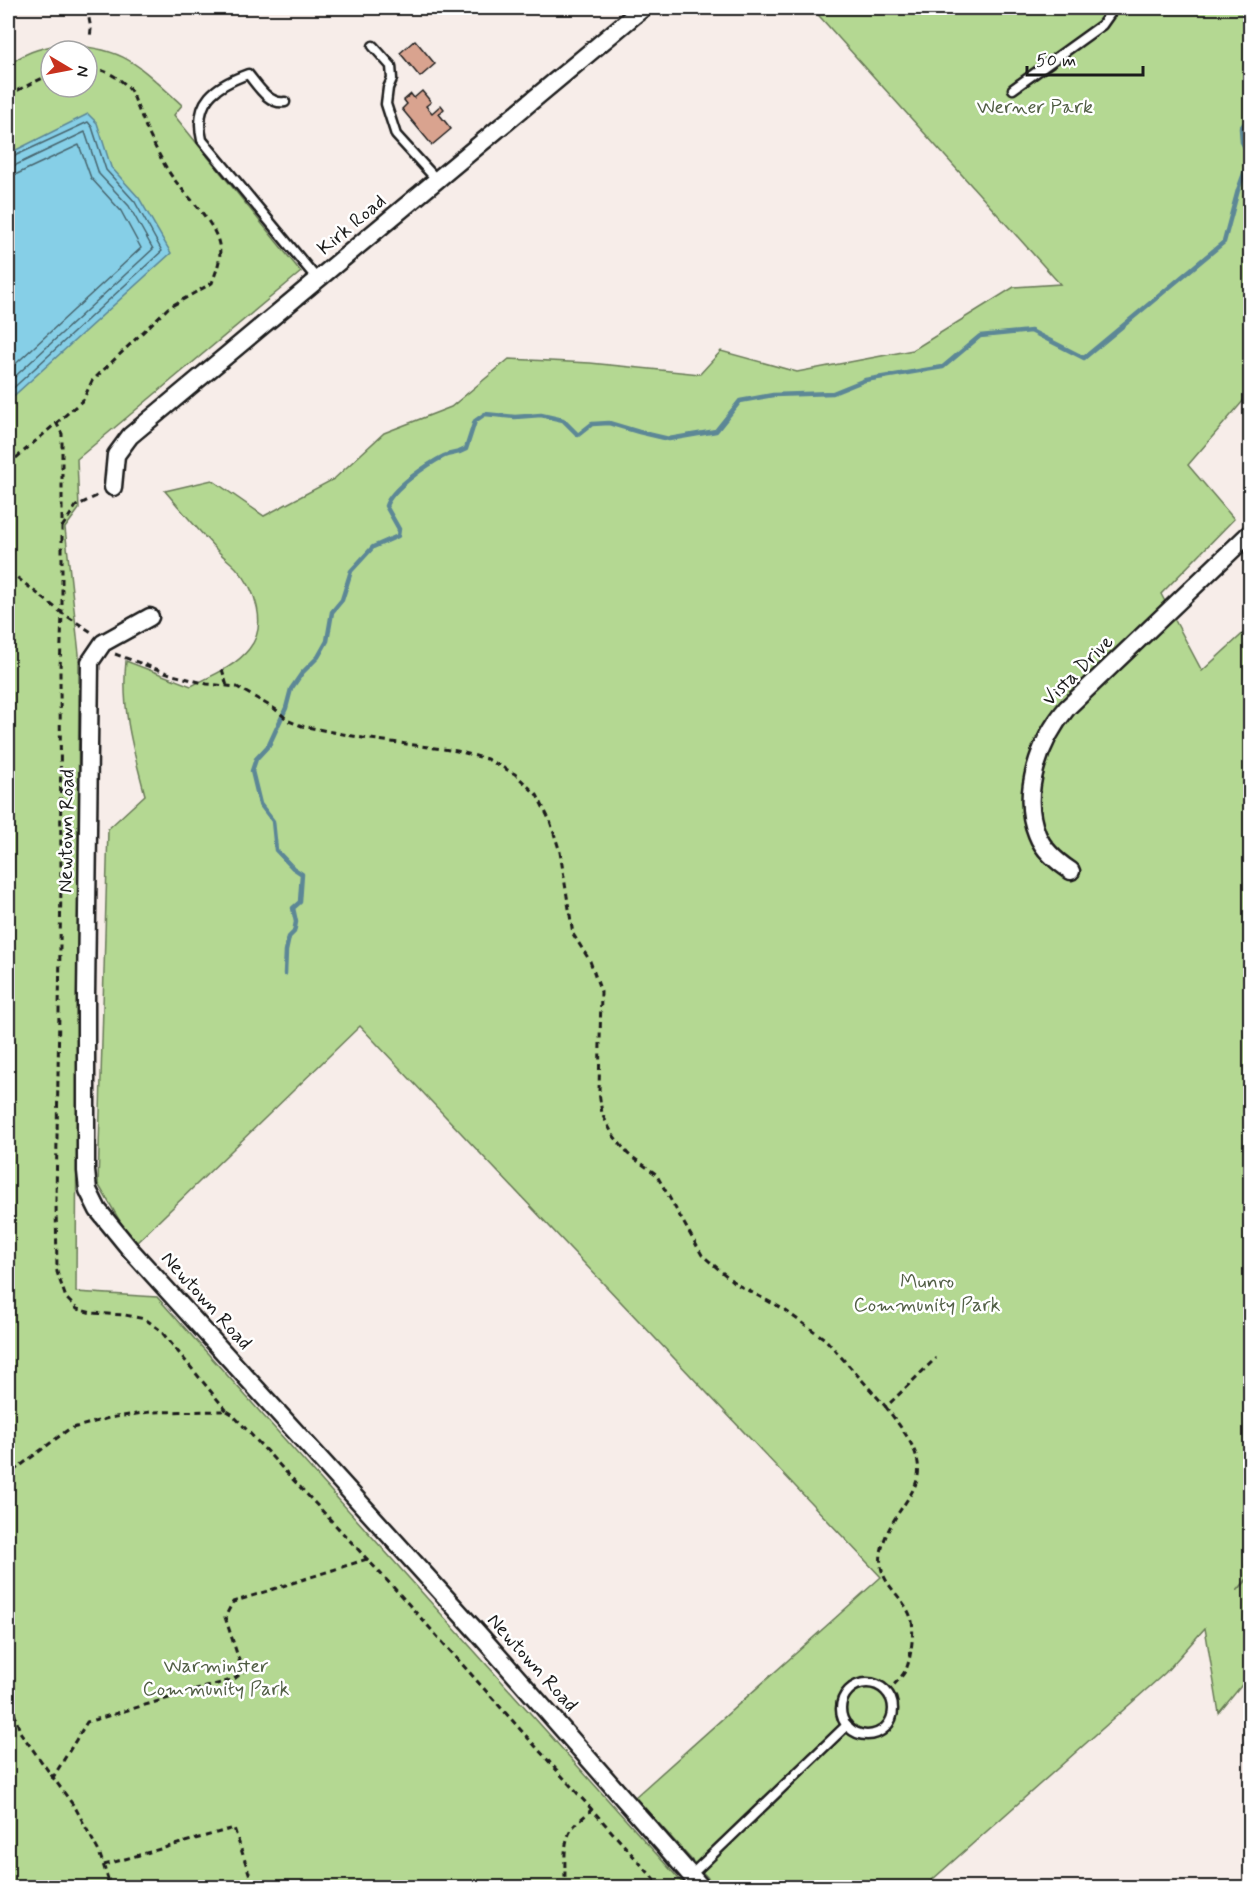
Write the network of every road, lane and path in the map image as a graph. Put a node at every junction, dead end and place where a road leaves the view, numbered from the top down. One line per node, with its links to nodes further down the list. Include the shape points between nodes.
1 (87, 8): 4 (path)
2 (643, 8): 11 (street, Kirk Road)
3 (1114, 8): 8 (lane, via 1102,25)
4 (90, 38)
5 (374, 46): 11 (lane, via 392,66 386,104 396,135)
6 (99, 69): 13 (path, via 130,90 168,171 216,236 221,257 212,283 168,308 92,381 83,400)
7 (39, 80): 9 (path)
8 (1013, 89)
9 (8, 95)
10 (285, 102): 12 (lane, via 271,100 248,74 230,81 208,98 200,110 199,129 202,140)
11 (437, 181): 12 (street, Kirk Road)
12 (318, 280): 15 (street, Kirk Road, via 130,436 116,455)
13 (56, 422): 14 (path); 16 (path, via 62,434)
14 (8, 465)
15 (113, 487): 16 (path, via 76,506)
16 (61, 528): 19 (path, via 62,613)
17 (1251, 533): 22 (street, Vista Drive, via 1067,708 1047,736 1034,773 1032,818 1046,849)
18 (150, 617): 19 (street)
19 (104, 643): 21 (path, via 115,654 173,675); 33 (street, Newtown Road, via 90,662 88,1190 98,1210 122,1239)
20 (222, 669): 21 (path)
21 (228, 686): 24 (path, via 237,687 275,709 288,721 330,733 487,759 515,774 537,795 560,852 573,934 590,961 601,992 599,1092 602,1114 613,1135 628,1154 656,1174 702,1255 736,1284 783,1309 825,1339)
22 (1071, 870)
23 (936, 1358): 24 (path)
24 (886, 1407): 28 (path, via 904,1433 919,1467 917,1481 890,1525 881,1552 881,1571 912,1618 907,1668)
25 (227, 1411): 26 (path)
26 (367, 1559): 30 (path, via 233,1602 225,1617 243,1672 234,1679 87,1722); 31 (path)
27 (8, 1692): 30 (path, via 20,1732)
28 (887, 1692): 29 (lane, via 873,1683 849,1690 841,1705); 29 (lane, via 892,1699 893,1716 883,1730 866,1736)
29 (847, 1725): 33 (lane)
30 (52, 1779): 32 (path, via 75,1809)
31 (592, 1809): 36 (path, via 572,1829 565,1847); 37 (path)
32 (104, 1865): 34 (path); 35 (path, via 234,1828)
33 (691, 1875): 38 (street, Newtown Road)
34 (111, 1887)
35 (254, 1887)
36 (564, 1887)
37 (662, 1887)
38 (702, 1887)

